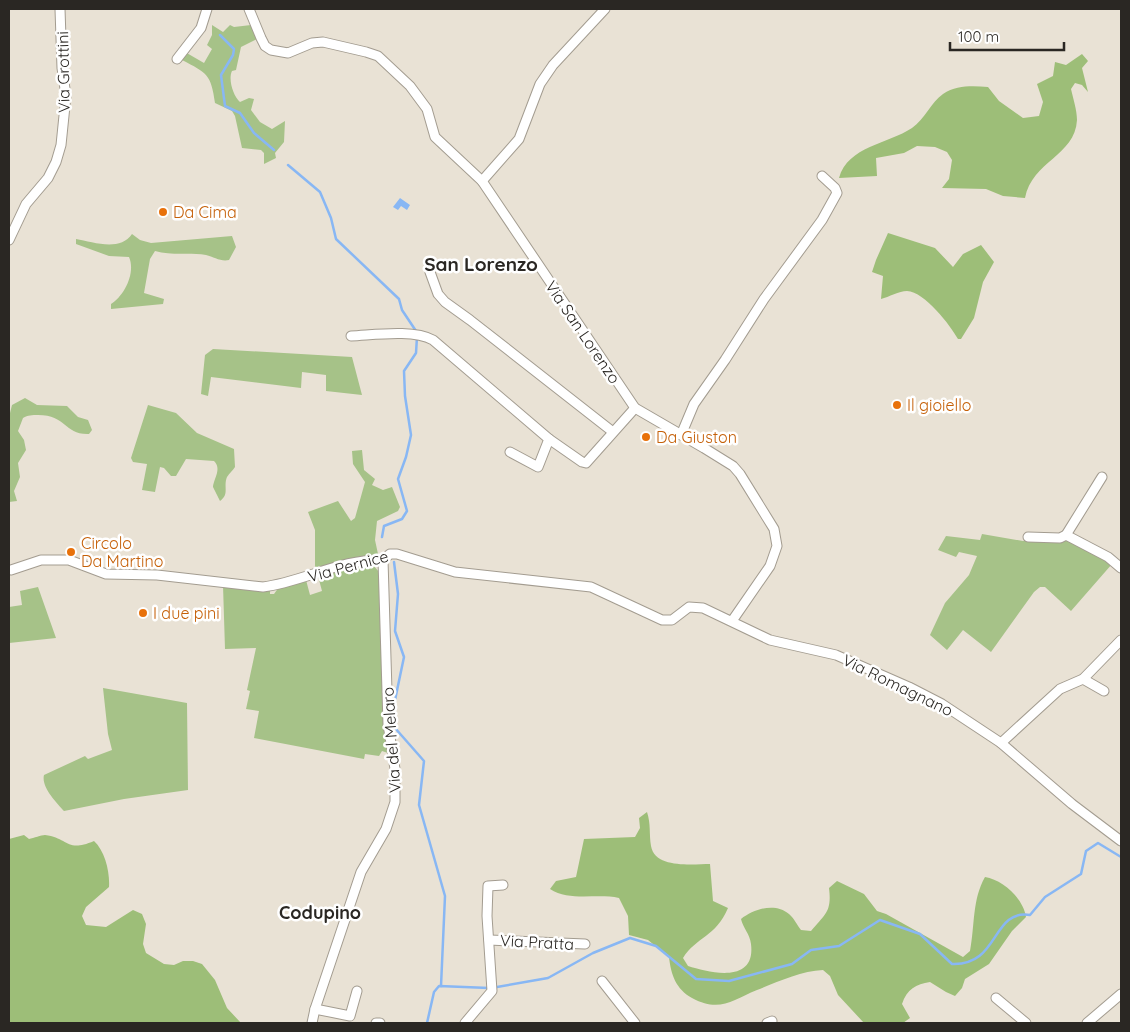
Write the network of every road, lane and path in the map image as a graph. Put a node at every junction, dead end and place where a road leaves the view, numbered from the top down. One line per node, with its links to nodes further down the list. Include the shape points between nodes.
1 (60, 9): 8 (street, Via Grottini, via 66,96 61,145 48,178 26,204)
2 (207, 9): 5 (street, via 201,28)
3 (249, 9): 7 (street, Via San Lorenzo, via 265,46 271,50 288,52 323,42 378,56 422,99 435,137)
4 (605, 9): 7 (street, via 553,65 540,84 519,139)
5 (177, 59)
6 (822, 176): 13 (street, via 837,192 822,220 764,298 694,404)
7 (482, 181): 11 (street, Via San Lorenzo)
8 (9, 240)
9 (430, 272): 12 (street, via 438,294 445,302)
10 (350, 336): 14 (street, via 425,336)
11 (634, 408): 12 (street); 13 (street, Via San Lorenzo)
12 (613, 432): 14 (street, via 586,463)
13 (681, 435): 22 (street, Via San Lorenzo, via 733,466 777,538 772,562)
14 (549, 439): 15 (street, via 538,467)
15 (510, 452)
16 (1102, 477): 17 (street)
17 (1066, 534): 18 (street, via 1060,538); 20 (street, via 1108,557)
18 (1028, 537)
19 (384, 559): 21 (street, Via Pernice, via 263,587 157,575 106,574 68,560 41,560); 22 (street, Via Pernice, via 397,554 465,574 591,586 662,620 672,620 689,607 696,606); 35 (street, Via del Melaro, via 388,724 395,769 395,802 386,829 361,872)
20 (1121, 568)
21 (11, 570)
22 (732, 621): 26 (street, Via Romagnano, via 770,640 860,664 942,704)
23 (1121, 640): 24 (street)
24 (1083, 679): 25 (street); 26 (street, via 1060,689)
25 (1104, 691)
26 (1001, 743): 27 (street, Via Romagnano)
27 (1121, 841)
28 (503, 886): 29 (street, Via Pratta, via 488,886)
29 (489, 940): 30 (street, Via Pratta); 39 (street, Via Pratta, via 492,991)
30 (585, 944)
31 (602, 981): 40 (street)
32 (357, 991): 35 (street, via 350,1016)
33 (1121, 994): 42 (street)
34 (996, 998): 41 (street)
35 (315, 1009): 36 (street, Via del Melaro)
36 (312, 1023)
37 (376, 1023): 38 (street)
38 (380, 1023)
39 (465, 1023)
40 (635, 1023)
41 (1026, 1023)
42 (1087, 1023)

